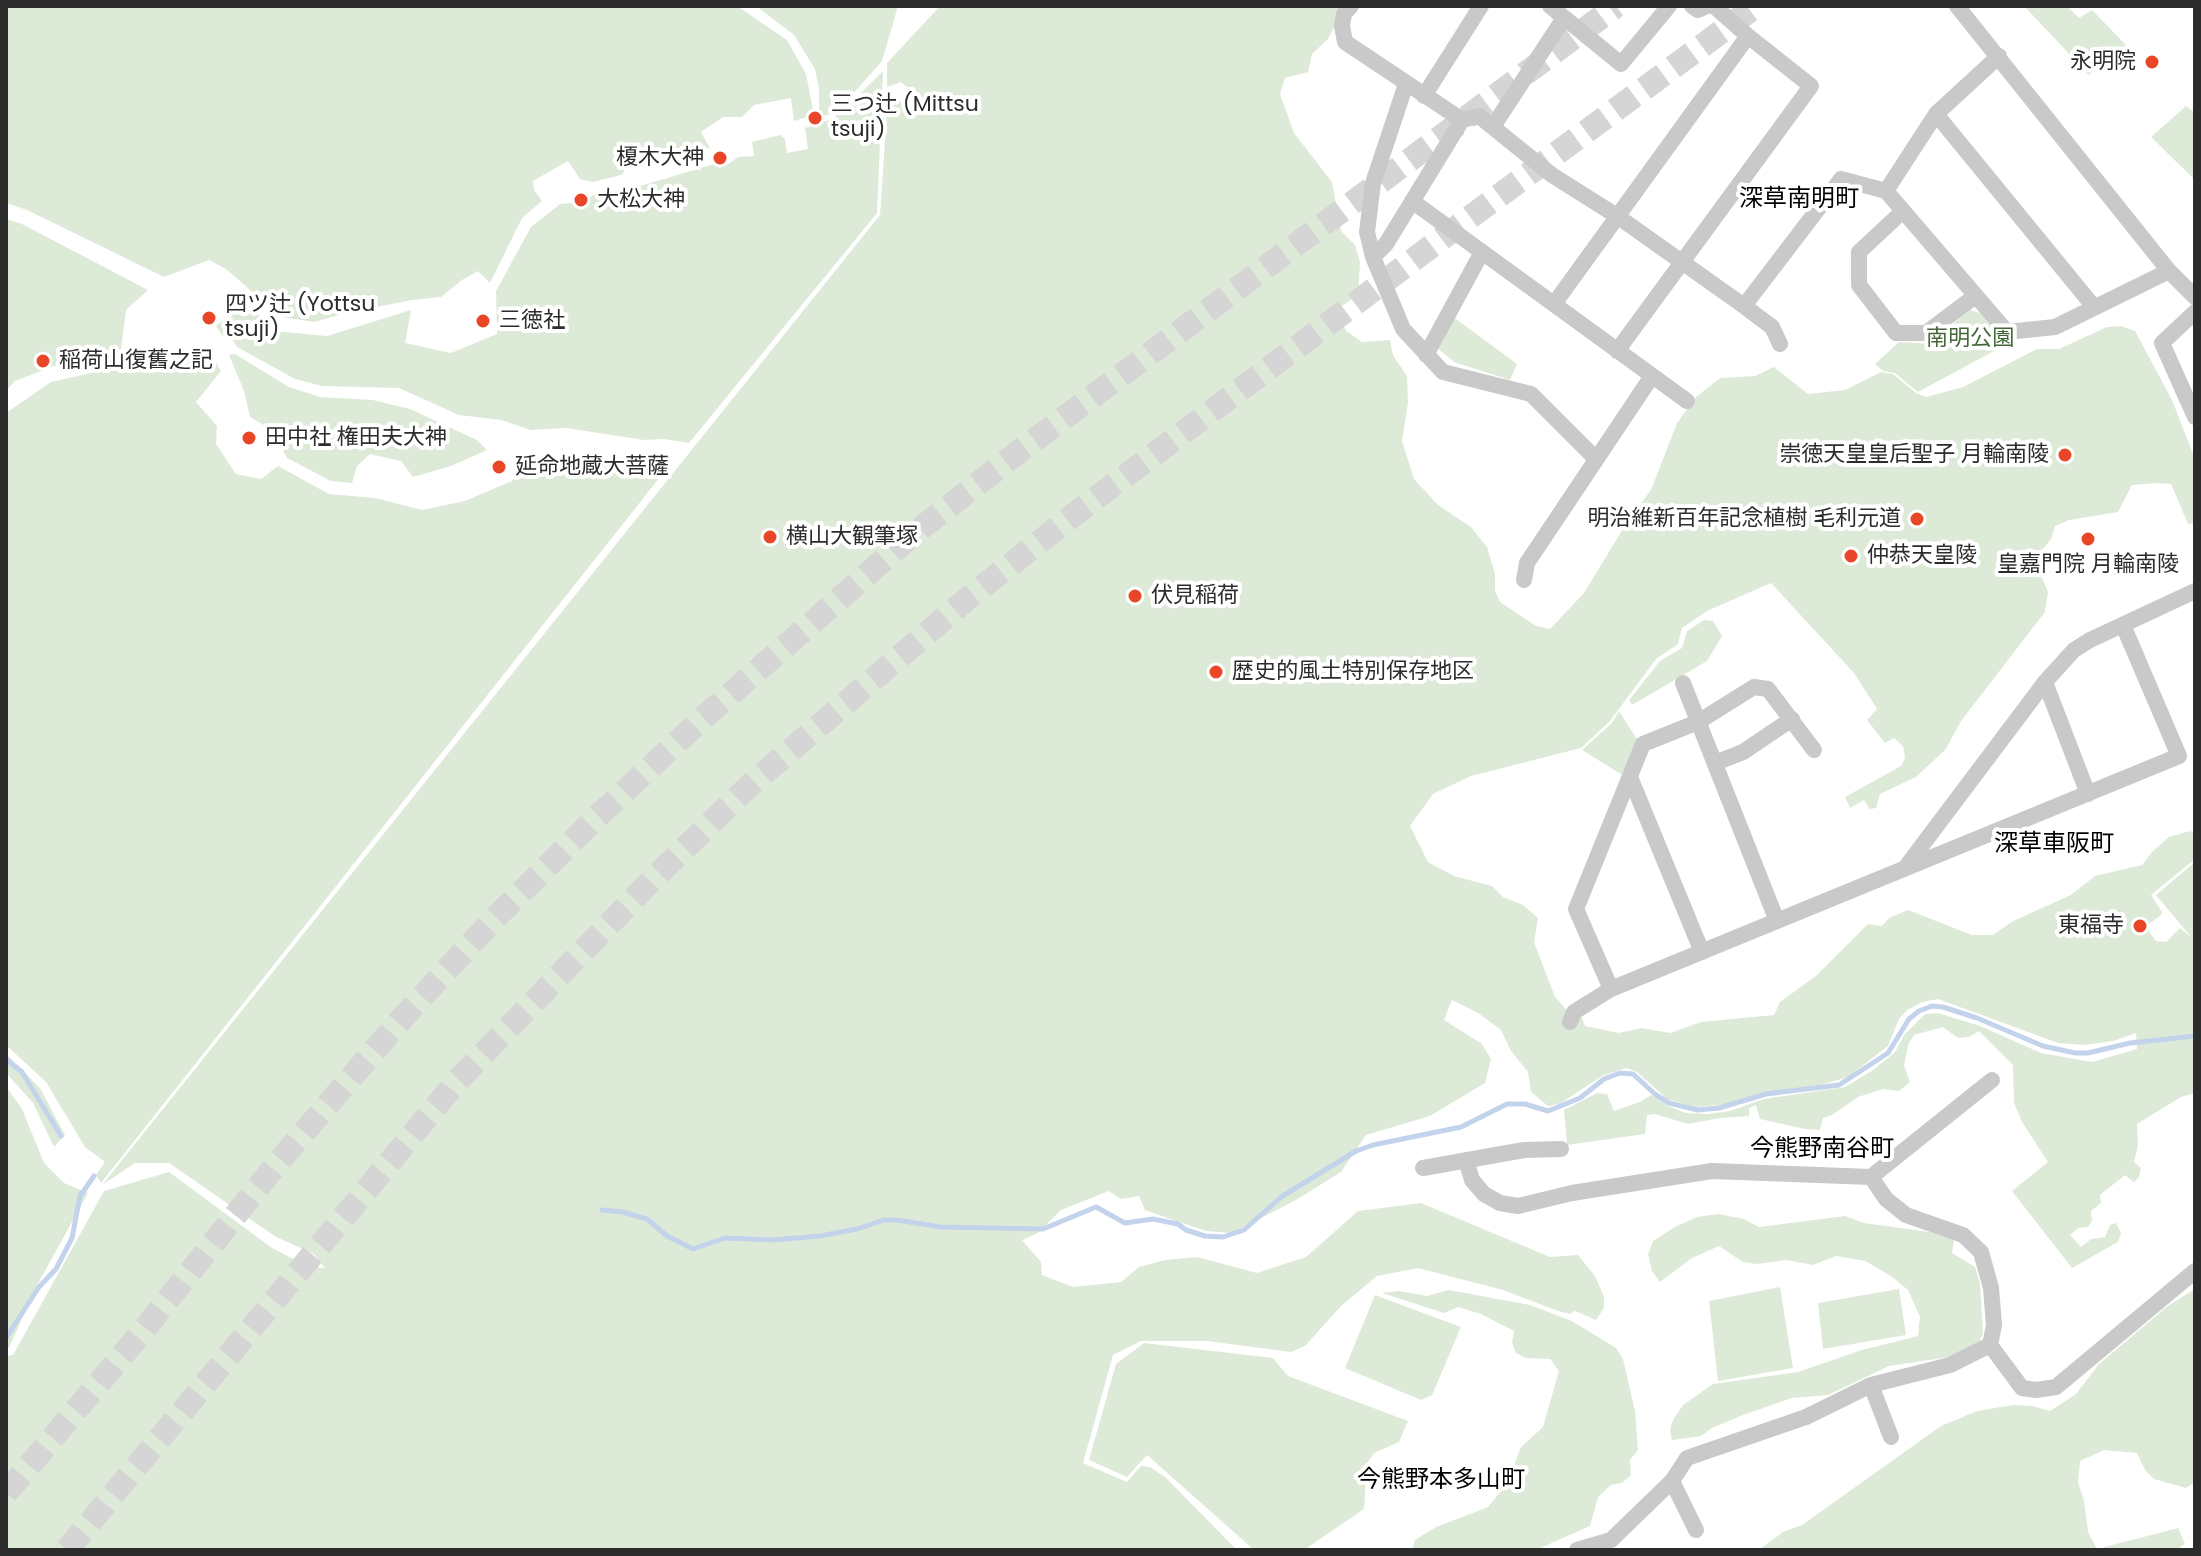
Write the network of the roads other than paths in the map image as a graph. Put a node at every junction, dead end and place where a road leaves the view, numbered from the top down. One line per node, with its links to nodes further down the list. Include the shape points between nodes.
1 (1351, 6): 12 (street, via 1342,26 1345,42)
2 (1481, 6): 13 (street)
3 (1550, 6): 9 (street)
4 (1669, 6): 9 (street, via 1621,64)
5 (1692, 6): 6 (street)
6 (1707, 6)
7 (1714, 6): 10 (street)
8 (1957, 6): 11 (street)
9 (1564, 18): 16 (street)
10 (1748, 36): 20 (street); 23 (street, via 1811,86)
11 (1999, 56): 14 (street); 24 (street)
12 (1406, 84): 13 (street); 22 (street, via 1373,183 1367,232)
13 (1424, 96): 15 (street)
14 (1936, 114): 17 (street); 29 (street)
15 (1462, 120): 16 (street, via 1479,116); 18 (street)
16 (1494, 125): 20 (street, via 1552,175)
17 (1886, 191): 19 (street); 28 (street, via 1841,179)
18 (1412, 201): 21 (street); 22 (street)
19 (1903, 211): 25 (street); 25 (street, via 1859,252 1859,285 1896,333 1926,333)
20 (1617, 216): 23 (street); 27 (street)
21 (1482, 252): 27 (street); 33 (street)
22 (1373, 257): 33 (street, via 1403,329)
23 (1682, 263): 28 (street); 32 (street)
24 (2169, 271): 26 (street); 29 (street)
25 (1974, 297): 29 (street, via 2007,332 2055,327)
26 (2195, 297)
27 (1554, 304): 32 (street)
28 (1744, 306): 31 (street, via 1772,327)
29 (2094, 307)
30 (2195, 312): 36 (street, via 2162,343)
31 (1780, 344)
32 (1617, 351): 34 (street)
33 (1426, 355): 37 (street, via 1443,372 1531,394)
34 (1652, 376): 35 (street); 37 (street)
35 (1687, 401)
36 (2195, 417)
37 (1596, 459): 38 (street, via 1527,563)
38 (1524, 580)
39 (2195, 591): 40 (street)
40 (2123, 625): 41 (street, via 2074,650); 48 (street, via 2179,756)
41 (2045, 682): 48 (street); 49 (street)
42 (1683, 683): 44 (street)
43 (1792, 719): 44 (street, via 1768,689 1754,687); 45 (street); 46 (street, via 1743,752)
44 (1698, 722): 46 (street); 47 (street, via 1643,744)
45 (1814, 750)
46 (1715, 763): 50 (street)
47 (1630, 777): 51 (street); 52 (street, via 1576,909)
48 (2088, 794): 49 (street)
49 (1904, 869): 50 (street)
50 (1777, 921): 51 (street)
51 (1702, 952): 52 (street)
52 (1611, 989): 53 (street, via 1574,1012)
53 (1570, 1022)
54 (1992, 1080): 58 (street)
55 (1561, 1149): 56 (street)
56 (1466, 1160): 57 (street); 58 (street, via 1484,1194 1518,1206 1712,1171)
57 (1423, 1168)
58 (1871, 1177): 60 (street, via 1906,1215 1963,1235 1981,1252 1991,1288)
59 (2195, 1271): 60 (street, via 2056,1387 2022,1388)
60 (1990, 1345): 61 (street, via 1950,1365)
61 (1871, 1385): 62 (street); 63 (street, via 1806,1417 1687,1458)
62 (1891, 1437)
63 (1672, 1481): 64 (street); 65 (street, via 1611,1540)
64 (1696, 1530)
65 (1577, 1550)

